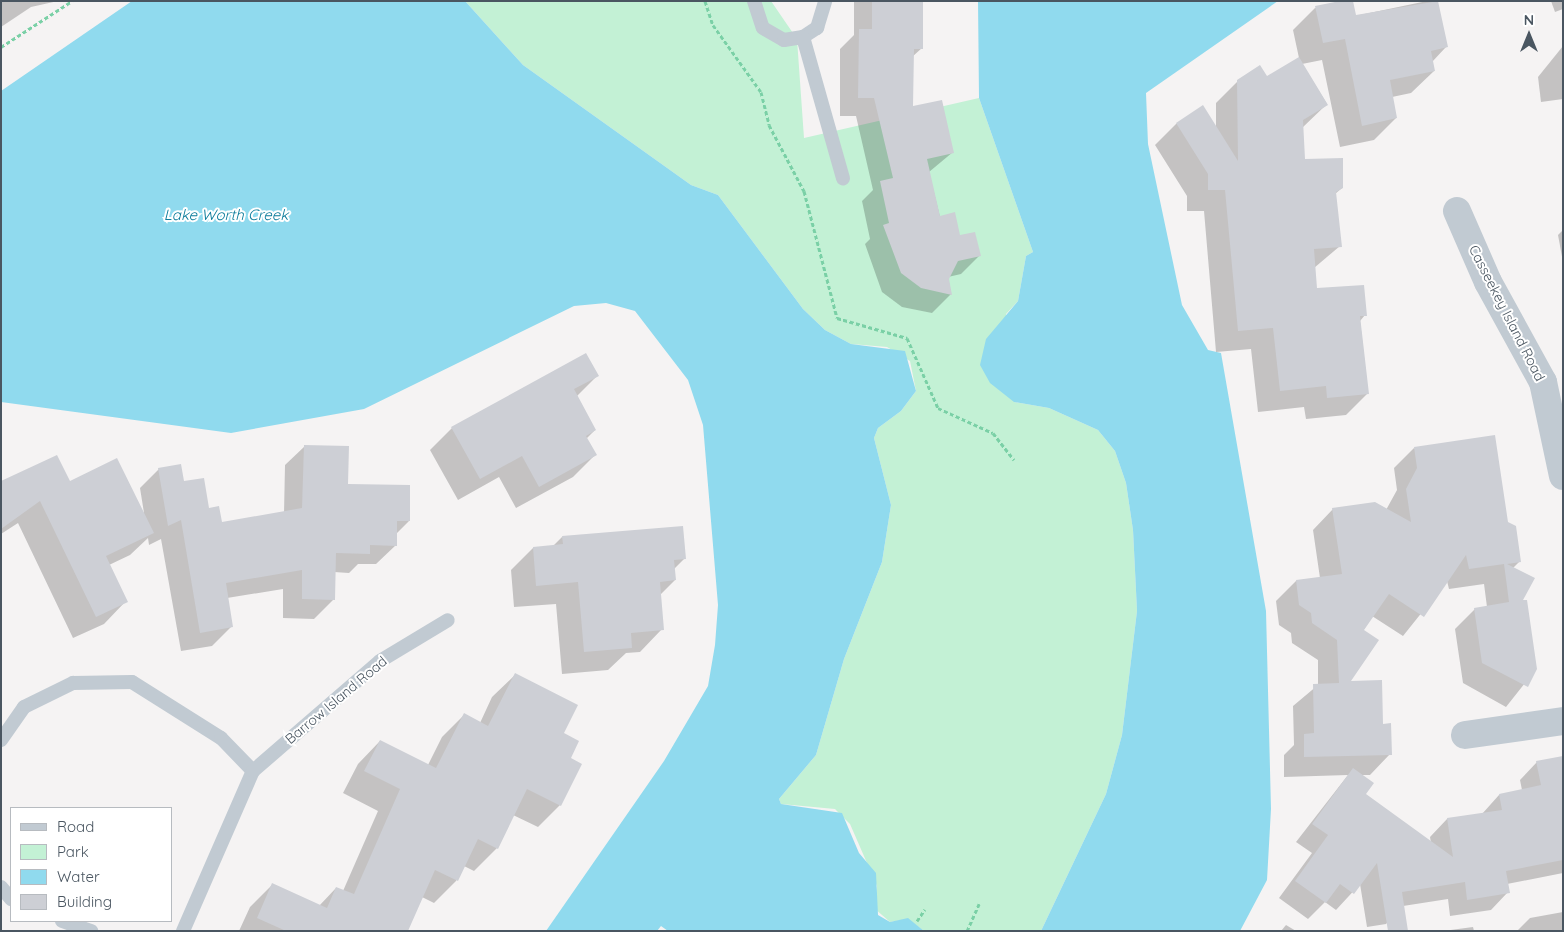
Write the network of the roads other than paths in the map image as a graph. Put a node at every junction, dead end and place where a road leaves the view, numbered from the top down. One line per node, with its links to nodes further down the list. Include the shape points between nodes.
1 (754, 1): 3 (lane, via 756,18 772,36)
2 (825, 1): 3 (lane, via 817,28)
3 (803, 37): 4 (lane)
4 (843, 178)
5 (1457, 211): 6 (street, Casseekey Island Road, via 1488,282 1543,382)
6 (1563, 476)
7 (448, 620): 11 (lane, Barrow Island Road, via 380,661)
8 (1563, 721): 9 (street)
9 (1465, 735)
10 (1, 740): 11 (lane, via 24,708 73,683 132,682 221,738)
11 (252, 771): 16 (lane, Barrow Island Road)
12 (1, 887): 13 (lane)
13 (10, 898)
14 (65, 922): 15 (lane)
15 (91, 931)
16 (183, 931)

